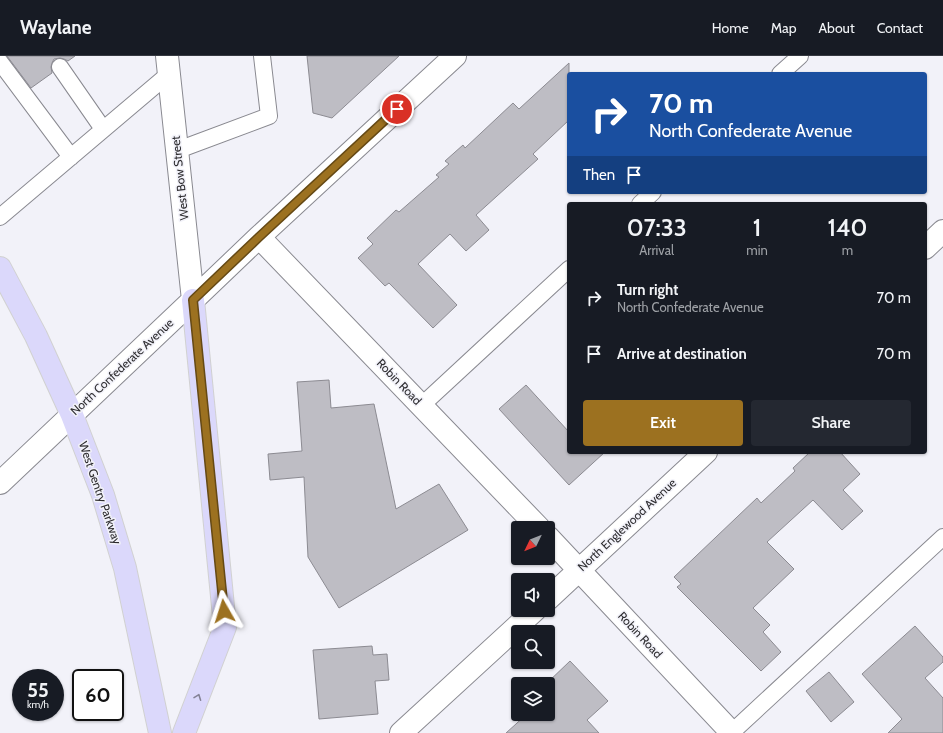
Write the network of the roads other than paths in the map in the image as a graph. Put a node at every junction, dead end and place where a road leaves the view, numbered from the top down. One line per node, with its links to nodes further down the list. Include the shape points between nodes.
1 (262, 56): 9 (lane, via 269,116)
2 (455, 56): 15 (street, North Confederate Avenue)
3 (800, 56): 6 (lane)
4 (168, 64): 8 (lane); 9 (street, West Bow Street)
5 (60, 67): 8 (lane)
6 (782, 72)
7 (3, 73): 10 (lane)
8 (103, 129): 10 (lane)
9 (178, 150): 19 (street, West Bow Street)
10 (71, 157): 13 (lane)
11 (651, 194): 12 (lane)
12 (642, 202)
13 (0, 217)
14 (943, 231): 16 (street)
15 (259, 237): 19 (street, North Confederate Avenue); 20 (street, Robin Road)
16 (927, 246)
17 (0, 268): 21 (main road, West Gentry Parkway, via 36,336)
18 (567, 271): 20 (lane)
19 (193, 300): 21 (street, North Confederate Avenue); 31 (main road, one-way to 19, via 225,627)
20 (421, 406): 24 (street, Robin Road)
21 (72, 415): 23 (street, North Confederate Avenue); 30 (main road, West Gentry Parkway, via 103,495 126,568)
22 (704, 454): 27 (street, North Englewood Avenue)
23 (0, 483)
24 (532, 521)
25 (943, 537): 33 (lane)
26 (555, 545): 27 (street, Robin Road)
27 (579, 570): 28 (street, North Englewood Avenue); 33 (street, Robin Road)
28 (555, 592)
29 (528, 617): 32 (street)
30 (160, 733)
31 (184, 733)
32 (401, 733)
33 (731, 733)

